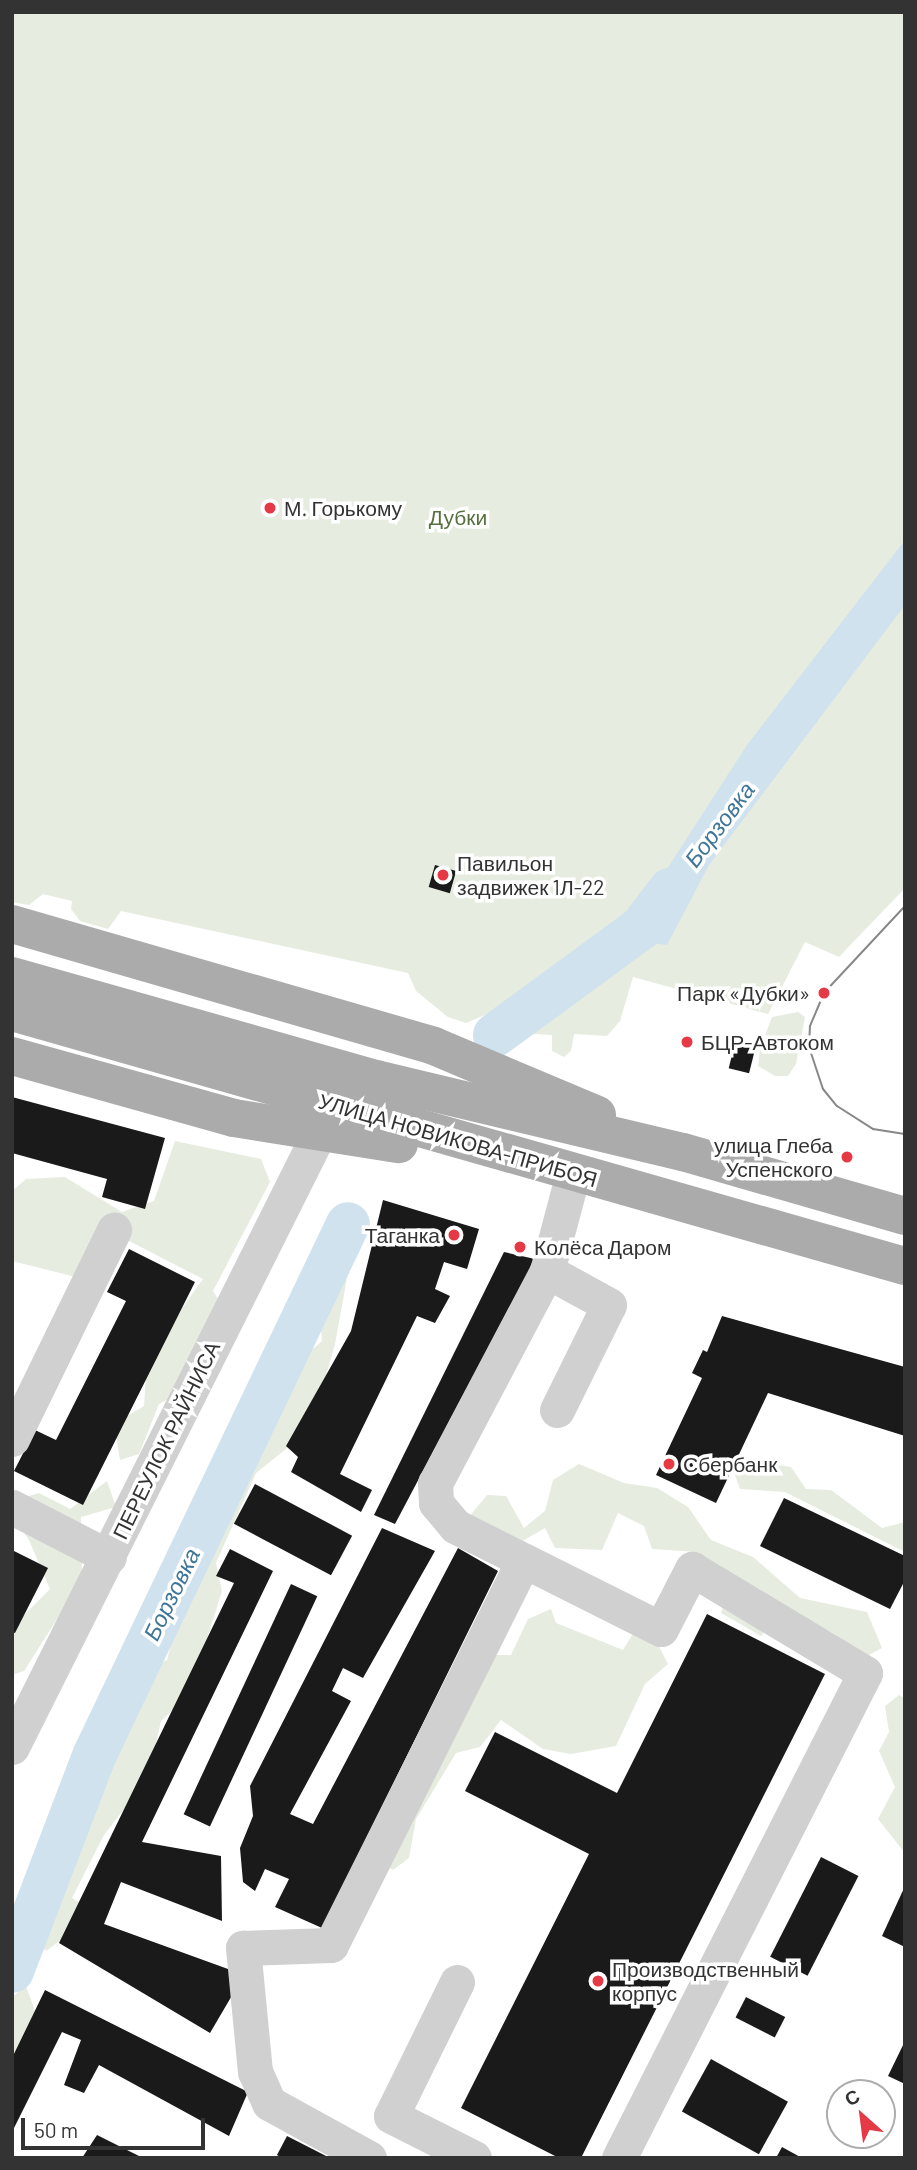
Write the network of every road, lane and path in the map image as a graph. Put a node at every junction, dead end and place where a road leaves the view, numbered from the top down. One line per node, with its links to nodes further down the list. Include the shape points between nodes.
1 (12, 924): 6 (main road, via 434,1046)
2 (12, 976): 6 (main road, УЛИЦА НОВИКОВА-ПРИБОЯ, via 376,1079)
3 (12, 1012): 7 (main road, УЛИЦА НОВИКОВА-ПРИБОЯ)
4 (12, 1056): 5 (main road, via 234,1118)
5 (319, 1133): 7 (main road); 15 (street, ПЕРЕУЛОК РАЙНИСА)
6 (682, 1152): 8 (main road, УЛИЦА НОВИКОВА-ПРИБОЯ)
7 (557, 1169): 10 (main road, УЛИЦА НОВИКОВА-ПРИБОЯ); 11 (street)
8 (905, 1216)
9 (114, 1230): 13 (street)
10 (905, 1266)
11 (547, 1272): 12 (street, via 609,1305); 16 (street, via 435,1483 436,1503 455,1526)
12 (557, 1410)
13 (12, 1439)
14 (12, 1507): 15 (street)
15 (109, 1557): 17 (street, ПЕРЕУЛОК РАЙНИСА)
16 (522, 1563): 20 (street, via 331,1945 243,1948 255,2072 269,2103); 22 (street, via 662,1629 692,1569 865,1673)
17 (23, 1700): 18 (street, ПЕРЕУЛОК РАЙНИСА)
18 (12, 1747)
19 (457, 1982): 21 (street, via 391,2116)
20 (369, 2158)
21 (474, 2158)
22 (619, 2158)

